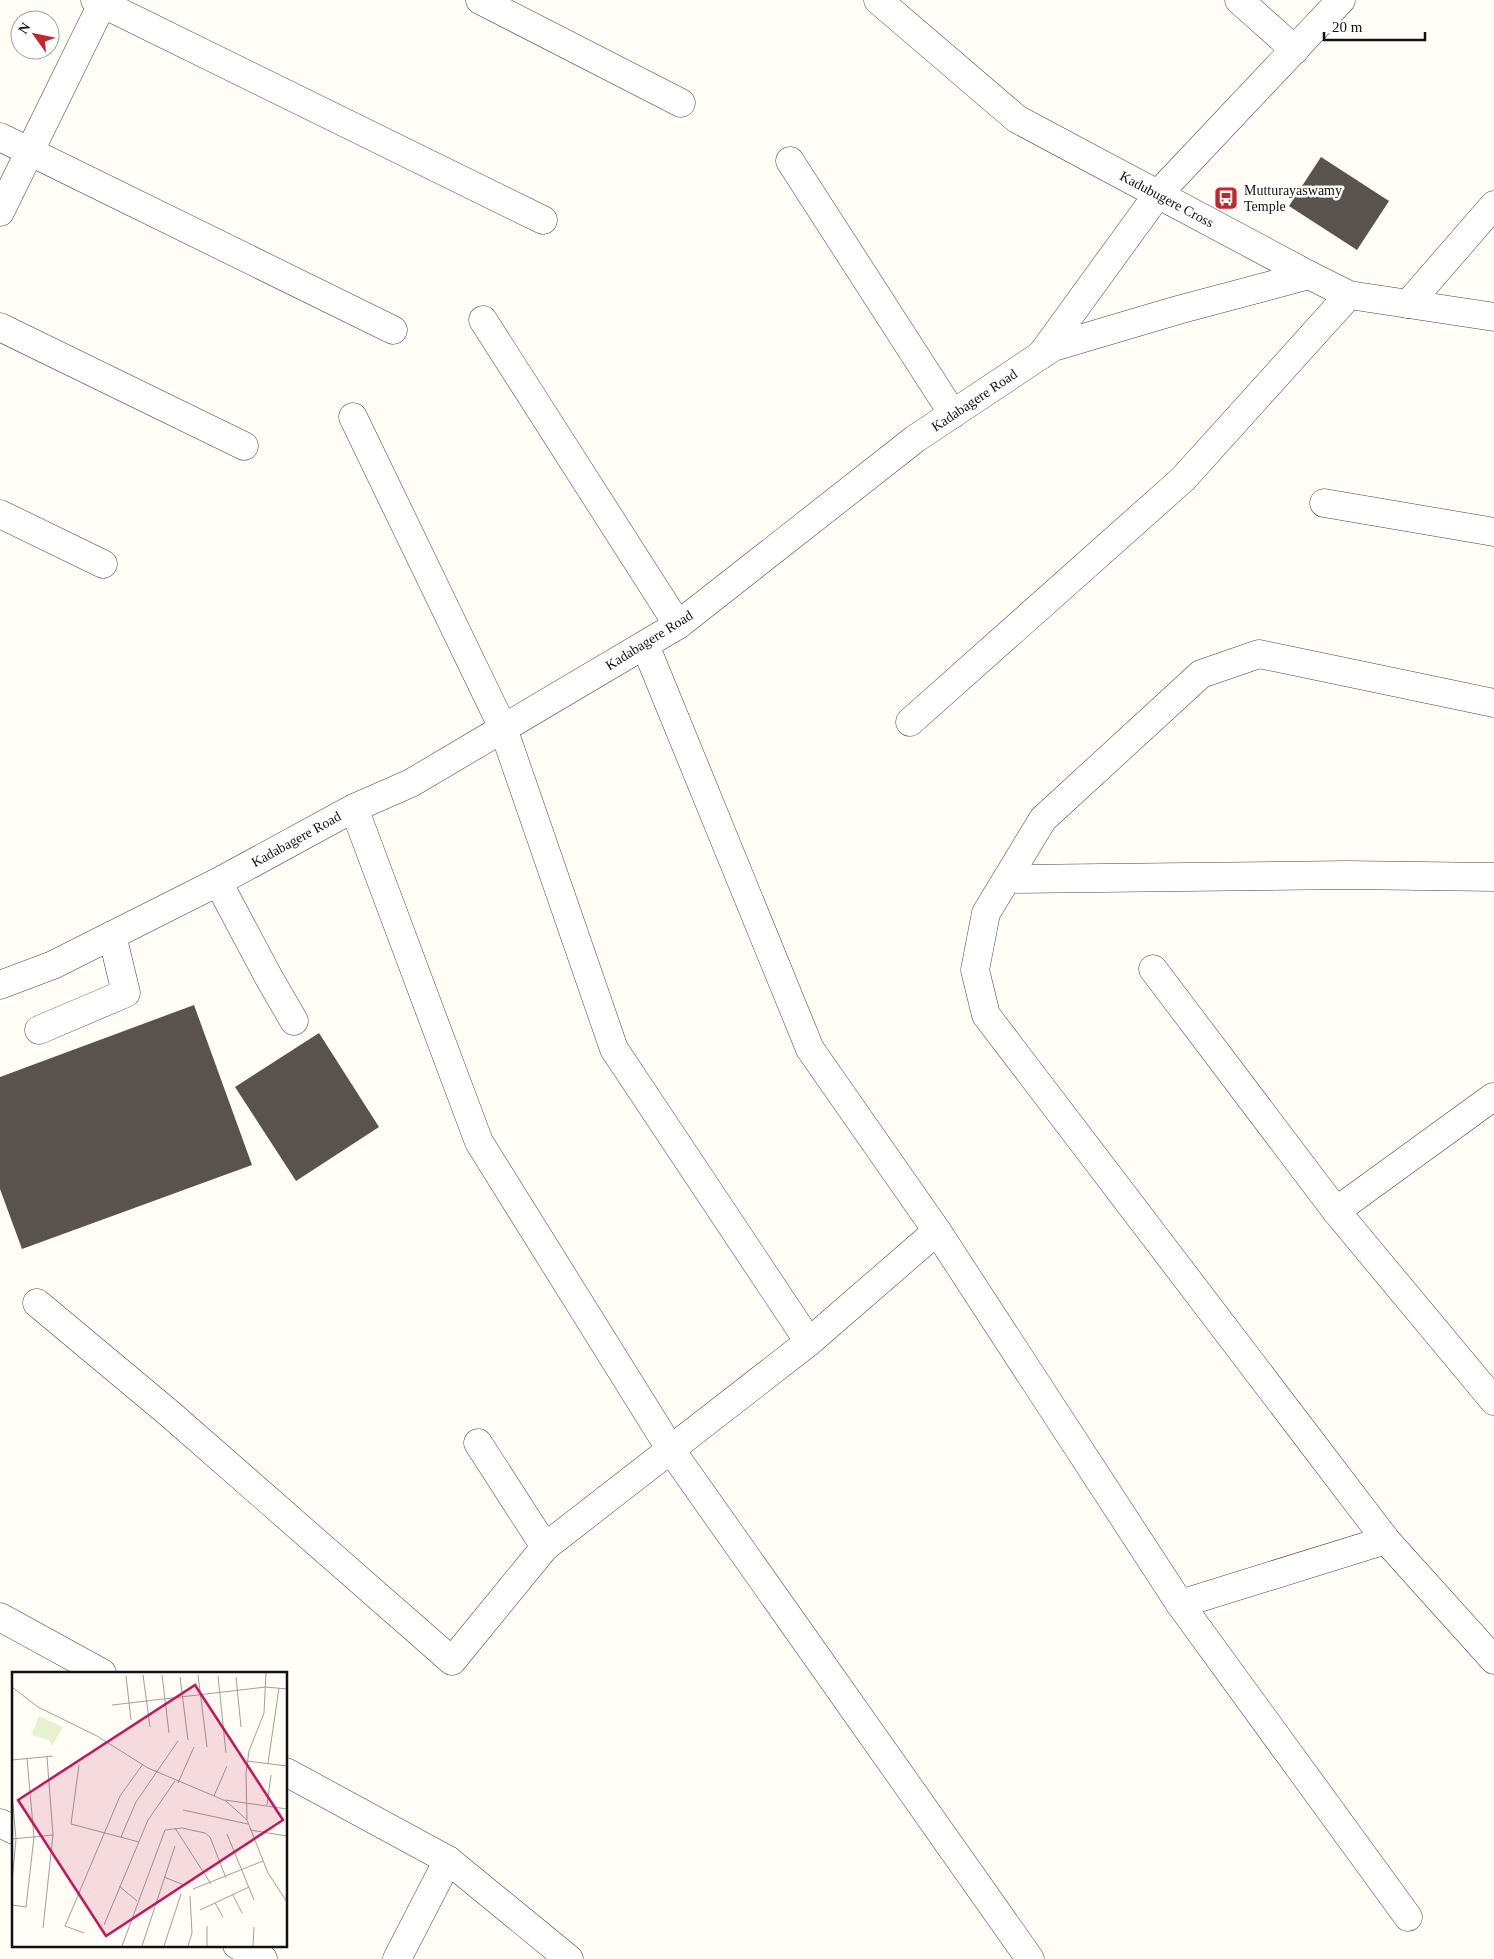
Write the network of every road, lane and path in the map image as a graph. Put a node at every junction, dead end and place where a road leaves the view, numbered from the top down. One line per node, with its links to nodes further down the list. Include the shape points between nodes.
1 (480, 0): 7 (street)
2 (878, 0): 11 (street, Kadubugere Cross, via 1017,119)
3 (1239, 0): 6 (street)
4 (1341, 0): 6 (street)
5 (100, 1): 9 (street); 14 (street)
6 (1295, 50): 11 (street)
7 (681, 103)
8 (0, 137): 9 (street)
9 (30, 151): 13 (street); 21 (street)
10 (790, 161): 23 (street)
11 (1158, 194): 15 (street, Kadubugere Cross); 22 (street)
12 (1494, 205): 17 (street)
13 (0, 212)
14 (542, 220)
15 (1309, 275): 16 (street, Kadubugere Cross); 22 (street, Kadabagere Road, via 1053,347)
16 (1349, 295): 17 (street, Kadubugere Cross); 33 (street, via 1184,479)
17 (1408, 304): 18 (street, Kadubugere Cross)
18 (1494, 317)
19 (483, 320): 30 (street)
20 (0, 327): 25 (street)
21 (393, 330)
22 (1040, 356): 23 (street, Kadabagere Road)
23 (953, 414): 30 (street, Kadabagere Road, via 915,439)
24 (353, 417): 34 (street)
25 (244, 446)
26 (1324, 503): 28 (street)
27 (0, 514): 29 (street)
28 (1494, 532)
29 (104, 564)
30 (678, 625): 31 (street, Kadabagere Road)
31 (644, 645): 34 (street, Kadabagere Road); 47 (street, via 810,1049)
32 (1494, 703): 37 (street, via 1259,654 1201,674 1043,819)
33 (910, 722)
34 (503, 728): 35 (street, Kadabagere Road, via 411,783); 49 (street, via 614,1049)
35 (354, 808): 38 (street, Kadabagere Road); 52 (street, via 479,1142)
36 (1494, 877): 37 (street, via 1347,875)
37 (1006, 879): 53 (street, via 986,913 975,970 986,1014)
38 (218, 882): 39 (street, Kadabagere Road); 42 (street)
39 (112, 935): 41 (street, Kadabagere Road, via 53,965); 43 (street, via 126,994)
40 (1153, 969): 46 (street)
41 (0, 986)
42 (294, 1021)
43 (39, 1030)
44 (1494, 1096): 45 (street); 46 (street)
45 (1494, 1112)
46 (1336, 1211): 50 (street)
47 (937, 1231): 49 (street); 55 (street)
48 (37, 1303): 54 (street, via 170,1414 452,1661)
49 (810, 1342): 52 (street)
50 (1494, 1401)
51 (478, 1444): 54 (street)
52 (671, 1450): 54 (street); 68 (street)
53 (1386, 1540): 55 (street); 57 (street)
54 (545, 1547)
55 (1180, 1604): 63 (street)
56 (0, 1617): 58 (street)
57 (1494, 1660)
58 (100, 1672)
59 (288, 1773): 62 (street)
60 (0, 1823): 61 (street)
61 (12, 1829)
62 (448, 1860): 66 (street); 67 (street)
63 (1408, 1917)
64 (239, 1946): 65 (street)
65 (263, 1959)
66 (397, 1959)
67 (569, 1959)
68 (1030, 1959)

